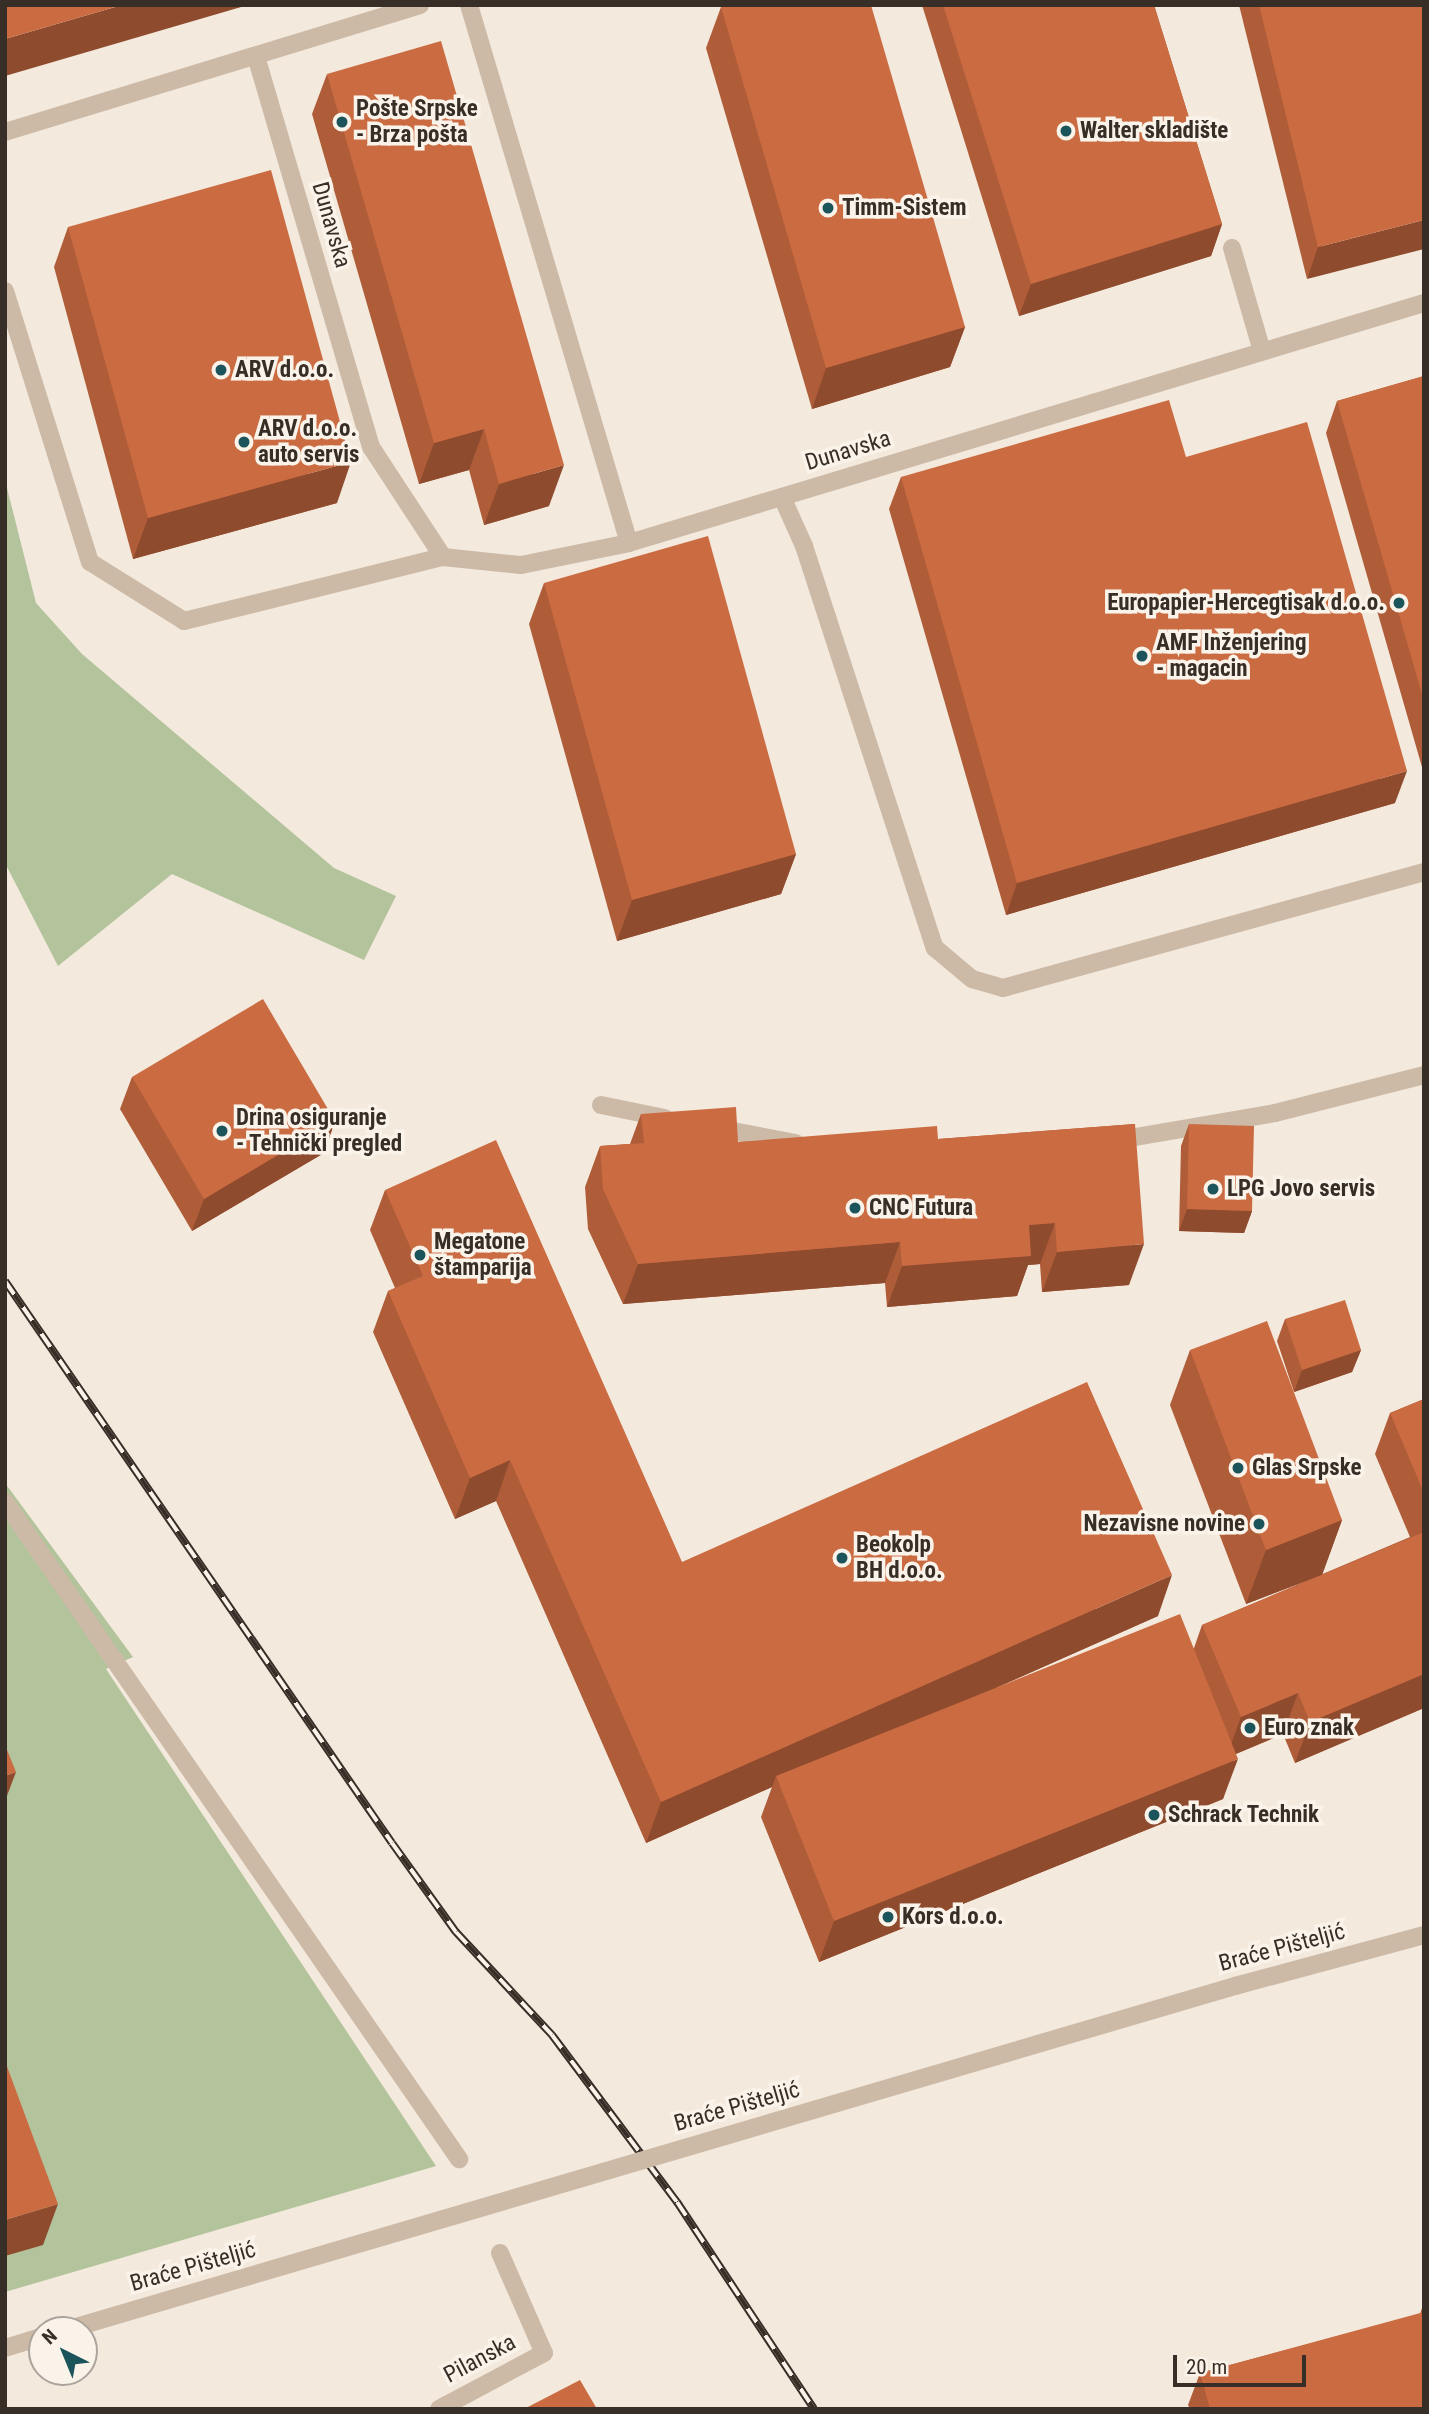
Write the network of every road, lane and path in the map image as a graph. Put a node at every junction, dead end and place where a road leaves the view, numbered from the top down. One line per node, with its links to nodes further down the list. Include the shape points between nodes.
1 (420, 5): 3 (street)
2 (469, 5): 10 (street)
3 (256, 57): 4 (street); 11 (street, Dunavska, via 371,447)
4 (5, 132)
5 (1232, 248): 8 (street)
6 (5, 291): 11 (street, Dunavska, via 90,562 184,621)
7 (1424, 303): 8 (street, Dunavska)
8 (1262, 351): 9 (street, Dunavska)
9 (782, 497): 10 (street, Dunavska); 12 (street, via 804,546 935,948 972,979 1003,988)
10 (629, 544): 11 (street, Dunavska, via 521,565)
11 (443, 557)
12 (1424, 872)
13 (1424, 1074): 15 (street, via 1275,1113)
14 (601, 1105): 16 (street)
15 (1085, 1145)
16 (822, 1148)
17 (5, 1502): 19 (street)
18 (1424, 1935): 21 (street, Braće Pišteljić, bridge, via 1235,1986)
19 (459, 2159)
20 (500, 2253): 24 (street, Pilanska, via 544,2353)
21 (98, 2321)
22 (28, 2341): 23 (street)
23 (5, 2348)
24 (439, 2409)

